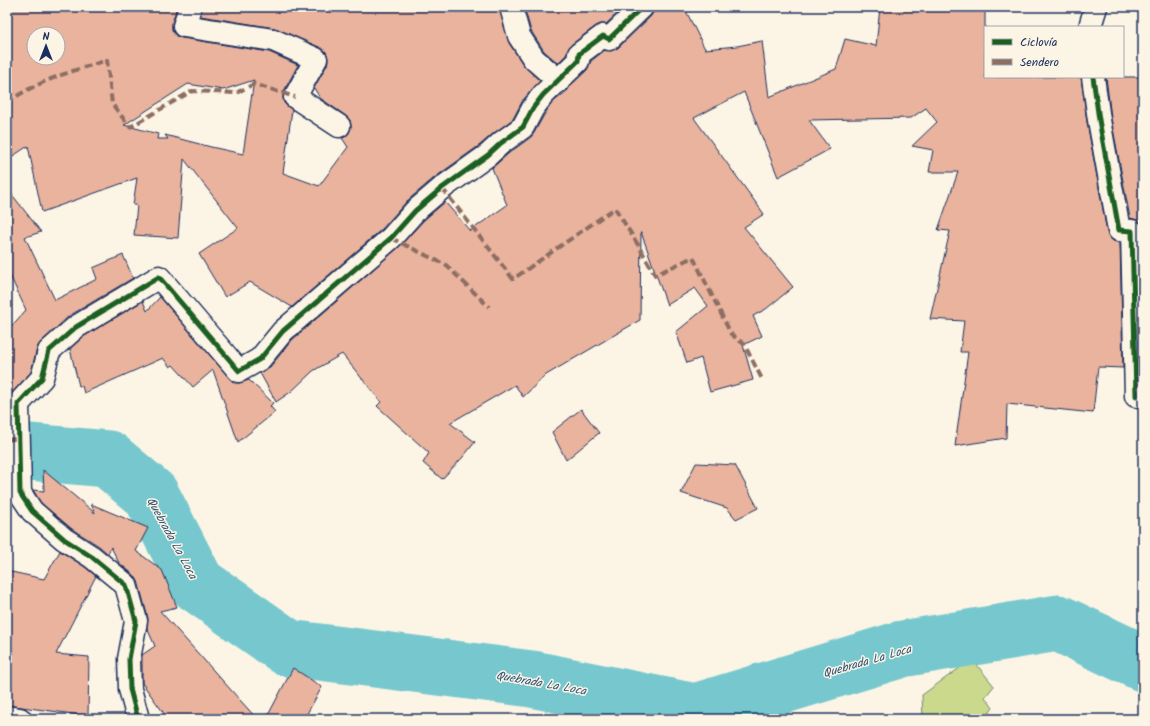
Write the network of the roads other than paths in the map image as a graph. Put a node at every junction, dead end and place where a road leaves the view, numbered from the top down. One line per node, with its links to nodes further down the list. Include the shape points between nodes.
1 (190, 7): 8 (street, via 184,26 273,40 316,59 295,97)
2 (511, 7): 7 (street, via 518,36 534,59)
3 (642, 7): 7 (street, via 609,39 603,36 580,54 578,61)
4 (1096, 7): 5 (street)
5 (1091, 26)
6 (1093, 78): 9 (street, via 1119,230 1132,231)
7 (559, 81): 12 (street, via 543,95 523,127 415,211 391,238 283,331 260,359 239,371 159,276 76,327 49,351 42,378 18,404 20,493 32,511 64,539 92,557 126,585 136,621 128,659 130,689)
8 (339, 126)
9 (1136, 396)
10 (7, 717): 11 (street)
11 (20, 719)
12 (138, 719)

